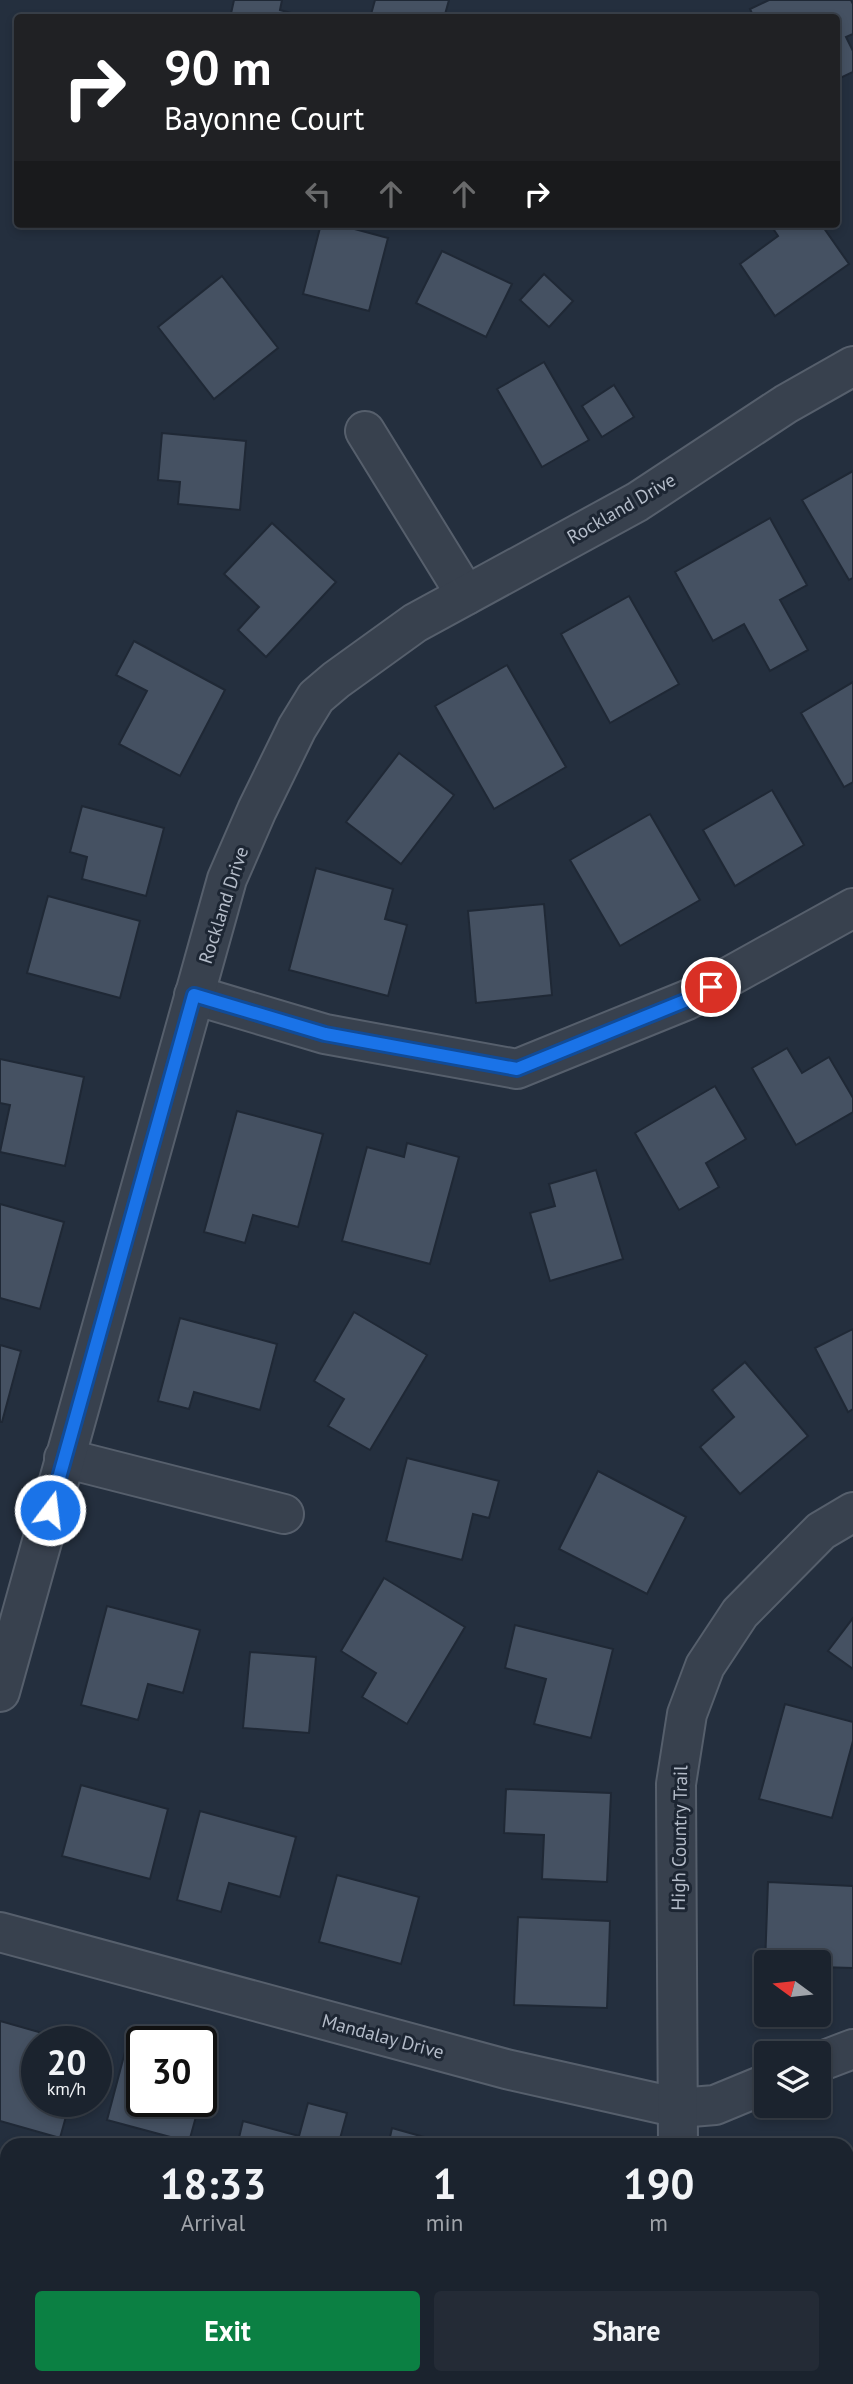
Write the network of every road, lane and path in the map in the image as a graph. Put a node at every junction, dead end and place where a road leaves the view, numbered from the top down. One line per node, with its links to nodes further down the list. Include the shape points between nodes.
1 (853, 366): 3 (street, Rockland Drive, via 786,404 637,502)
2 (365, 431): 3 (street)
3 (466, 595): 5 (street, Rockland Drive, via 415,623 316,696 268,786 227,879)
4 (853, 908): 5 (street, via 687,1000 517,1069 325,1034)
5 (194, 995): 6 (street, Rockland Drive)
6 (64, 1458): 8 (street); 9 (street, Rockland Drive)
7 (853, 1513): 14 (street, High Country Trail, via 821,1531 740,1614 705,1666 687,1714 676,1784)
8 (284, 1514)
9 (0, 1692)
10 (0, 1932): 14 (street, Mandalay Drive, via 506,2069)
11 (853, 2049): 12 (street)
12 (831, 2057)
13 (754, 2089): 14 (street, Mandalay Drive, via 715,2105)
14 (679, 2108): 15 (street, High Country Trail)
15 (678, 2138)

